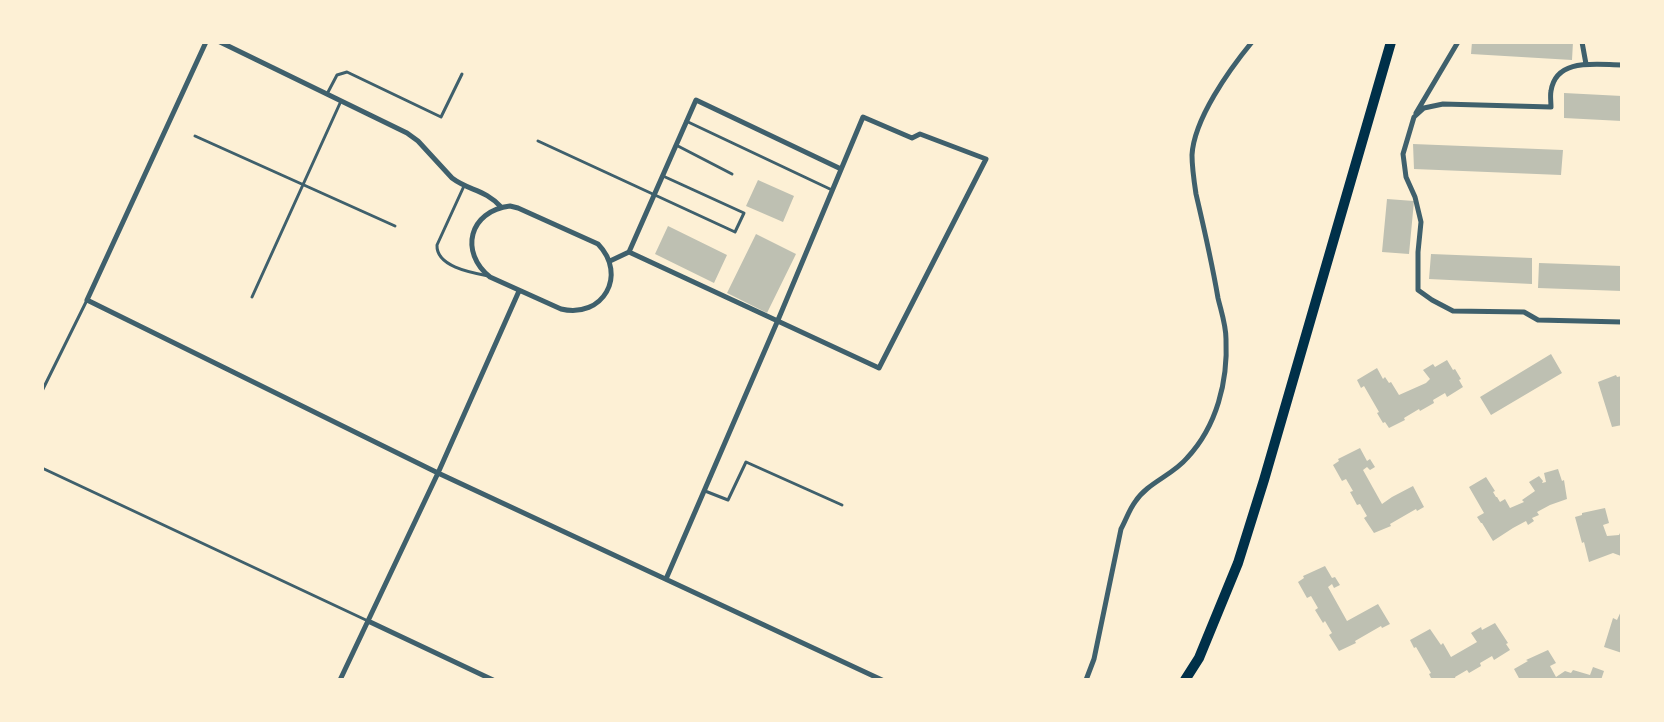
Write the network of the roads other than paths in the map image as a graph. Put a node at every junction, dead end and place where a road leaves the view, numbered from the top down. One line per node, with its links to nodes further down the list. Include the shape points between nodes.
1 (206, 42): 31 (street)
2 (220, 42): 10 (street)
3 (1252, 42): 44 (street, via 1219,87 1196,136 1192,154 1196,194 1226,337 1221,395 1203,438 1186,460 1135,500 1129,512 1122,529 1096,650)
4 (1391, 42): 45 (highway, via 1244,545 1198,658)
5 (1458, 42): 12 (street)
6 (1582, 42): 7 (street)
7 (1586, 64): 8 (street); 12 (street, via 1572,65 1558,75 1551,90 1551,107 1443,104 1424,108)
8 (1622, 66)
9 (462, 74): 10 (lane, via 441,117 347,72 337,75)
10 (327, 95): 11 (street)
11 (341, 102): 20 (lane); 21 (street, via 407,133 445,172)
12 (1414, 117): 33 (street, via 1403,154 1406,177 1421,222 1418,290 1453,311 1524,312 1538,320)
13 (686, 121): 16 (street); 17 (street, via 696,100); 22 (lane)
14 (195, 136): 20 (lane)
15 (538, 141): 23 (lane)
16 (676, 145): 18 (lane); 19 (street)
17 (841, 169): 22 (street); 32 (street, via 863,118 912,138 920,134 986,159 879,368)
18 (732, 174)
19 (662, 176): 23 (street); 23 (lane, via 744,213 735,232)
20 (303, 185): 25 (lane); 30 (lane)
21 (464, 185): 24 (street, via 484,192); 28 (lane, via 437,250 445,261 468,272)
22 (832, 190): 32 (street)
23 (654, 195): 26 (street)
24 (501, 207): 27 (street, via 518,208 598,244); 28 (street, via 481,219 472,240 476,262)
25 (395, 226)
26 (629, 252): 27 (street); 32 (street)
27 (610, 260): 29 (street, via 611,281 607,292 597,304 585,309 570,311)
28 (490, 276): 29 (street)
29 (519, 291): 36 (street)
30 (252, 297)
31 (87, 300): 34 (lane); 36 (street)
32 (778, 320): 37 (street)
33 (1622, 322)
34 (42, 391)
35 (42, 468): 40 (lane)
36 (438, 473): 39 (street); 40 (street)
37 (705, 491): 38 (lane, via 728,500 746,462); 39 (street)
38 (842, 505)
39 (666, 579): 43 (street)
40 (368, 621): 41 (street); 42 (street)
41 (340, 680)
42 (493, 680)
43 (882, 680)
44 (1086, 680)
45 (1185, 680)

